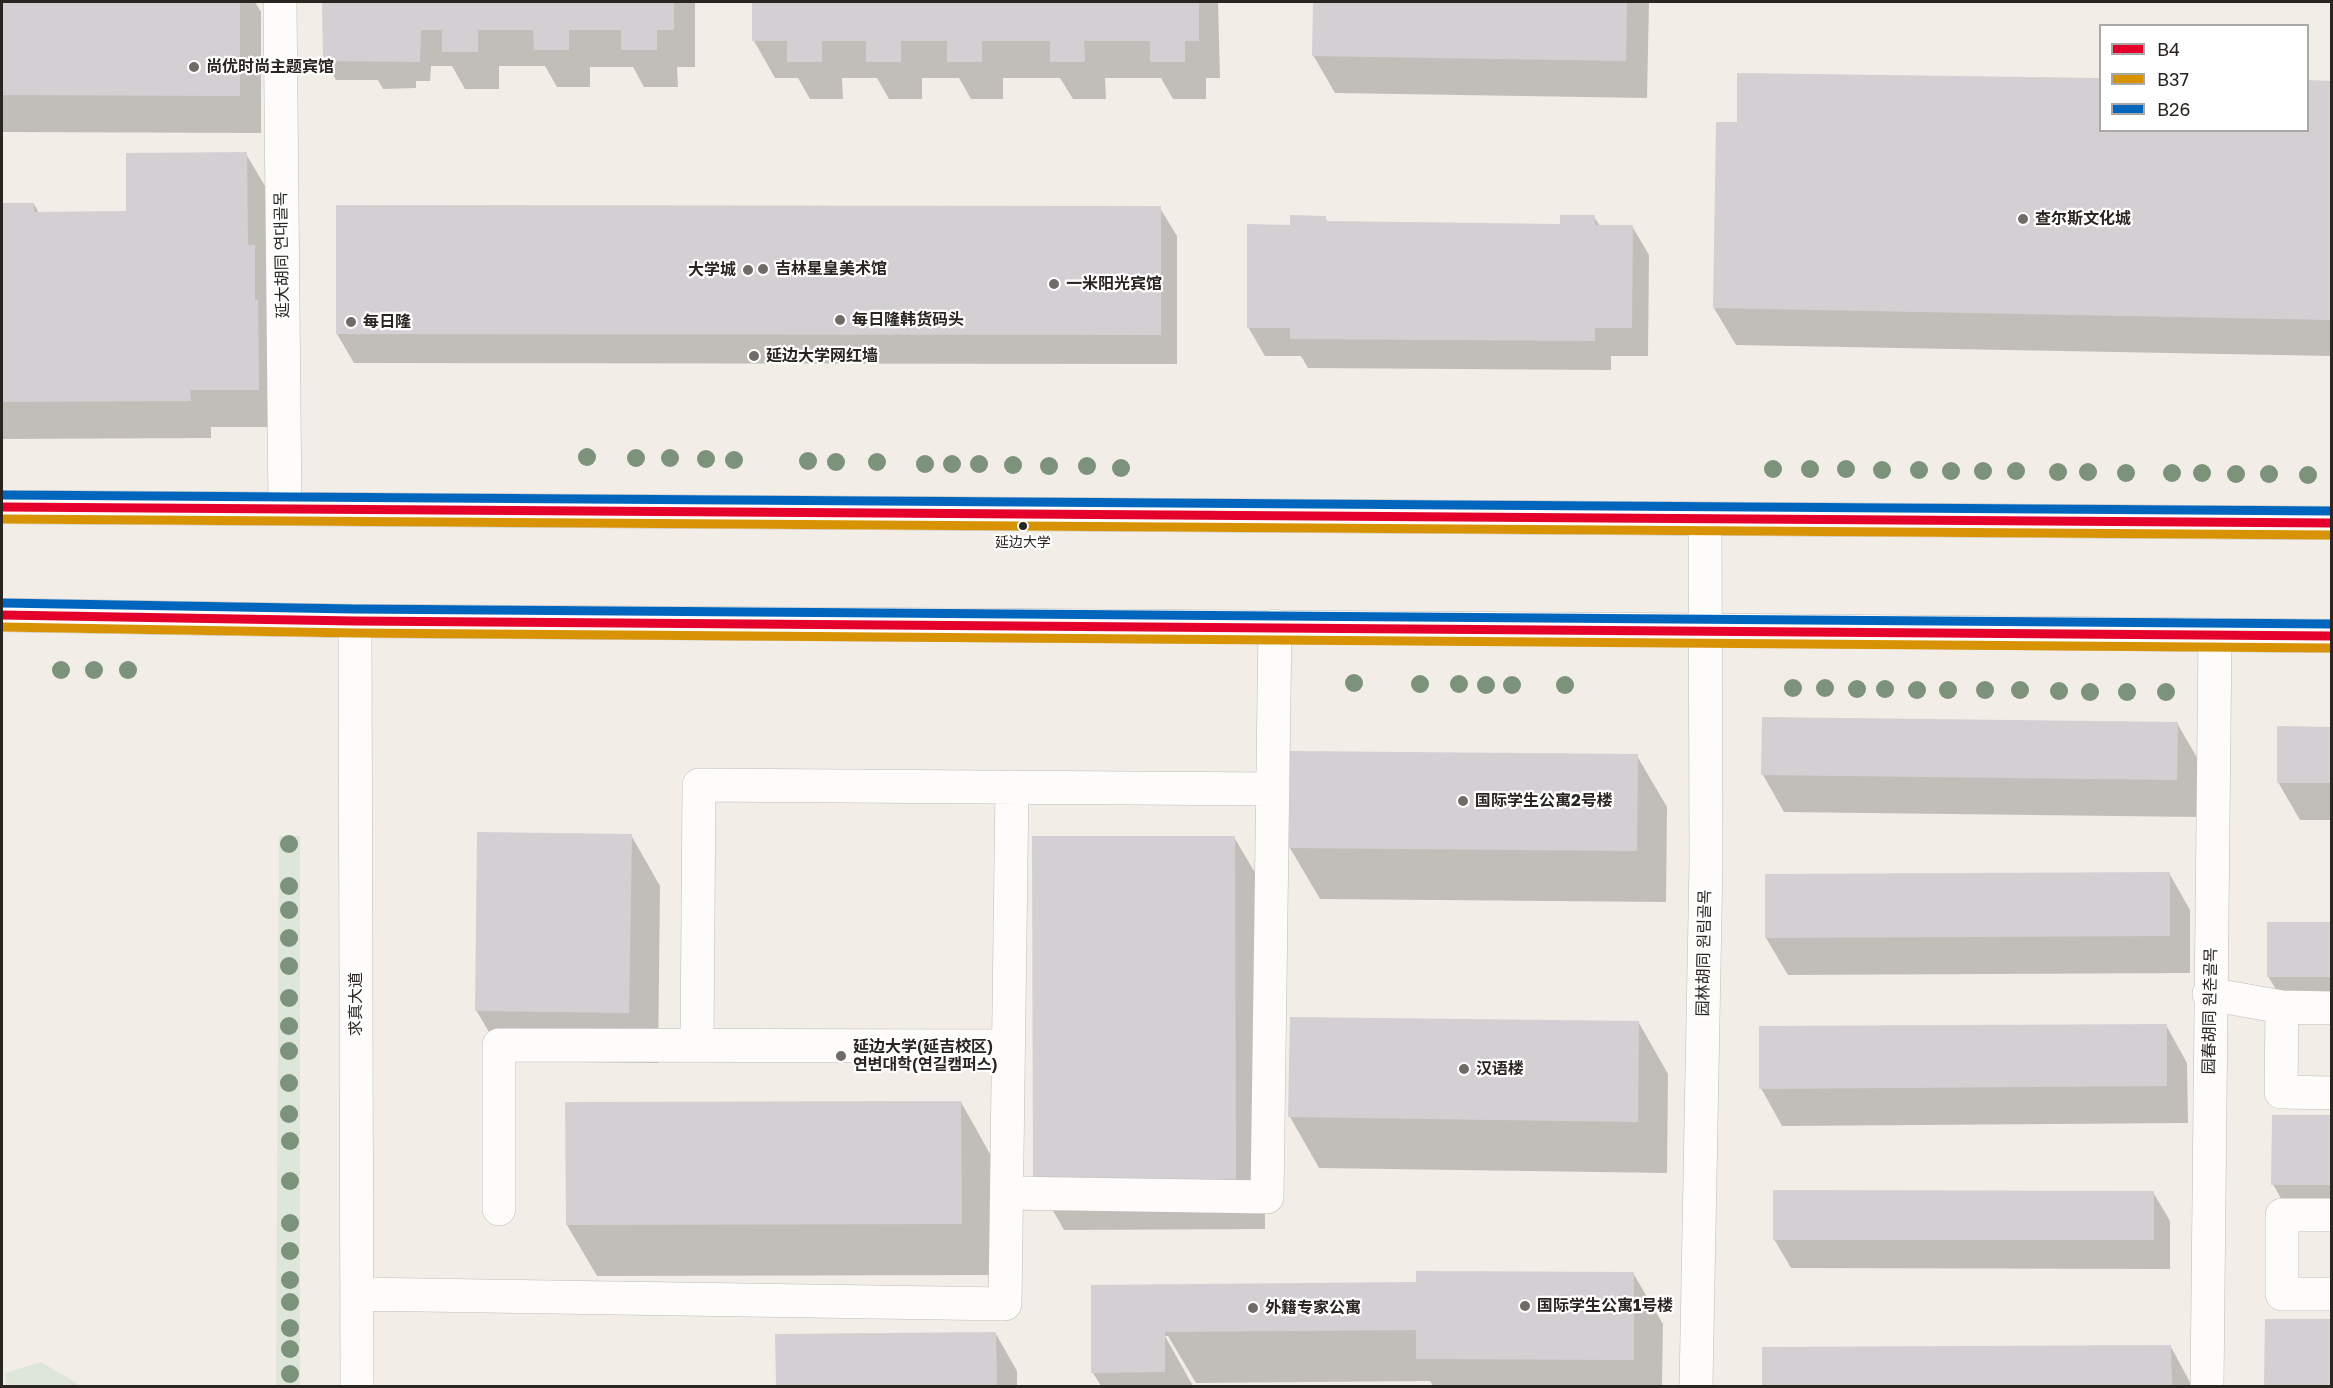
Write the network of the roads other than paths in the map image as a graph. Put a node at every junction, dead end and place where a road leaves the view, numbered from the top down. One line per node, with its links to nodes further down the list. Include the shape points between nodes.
1 (280, 2): 3 (main road, 延大胡同 연대골목)
2 (2, 507): 3 (main road)
3 (285, 508): 4 (main road)
4 (1705, 519): 5 (main road); 9 (main road, 园林胡同 원림골목)
5 (2331, 523)
6 (2, 615): 7 (main road)
7 (355, 621): 8 (main road); 23 (main road, 求真大道)
8 (1275, 626): 9 (main road); 13 (main road)
9 (1705, 630): 10 (main road); 26 (main road, 园林胡同 원림골목, via 1706,863)
10 (2215, 635): 11 (main road); 14 (main road, 园春胡同 원춘골목)
11 (2331, 636)
12 (1012, 787): 13 (main road); 17 (main road, via 699,785); 18 (main road)
13 (1273, 789): 20 (main road, via 1267,1197)
14 (2210, 994): 15 (main road); 27 (main road, 园春胡同 원춘골목)
15 (2282, 1008): 16 (main road); 19 (main road, via 2281,1092)
16 (2331, 1008)
17 (697, 1045): 18 (main road); 21 (main road, via 499,1045)
18 (1008, 1046): 20 (main road)
19 (2331, 1093)
20 (1006, 1193): 23 (main road, via 1005,1304)
21 (499, 1209)
22 (2331, 1215): 24 (main road, via 2283,1215 2283,1294)
23 (357, 1294): 25 (main road, 求真大道)
24 (2331, 1294)
25 (357, 1386)
26 (1696, 1386)
27 (2207, 1386)

